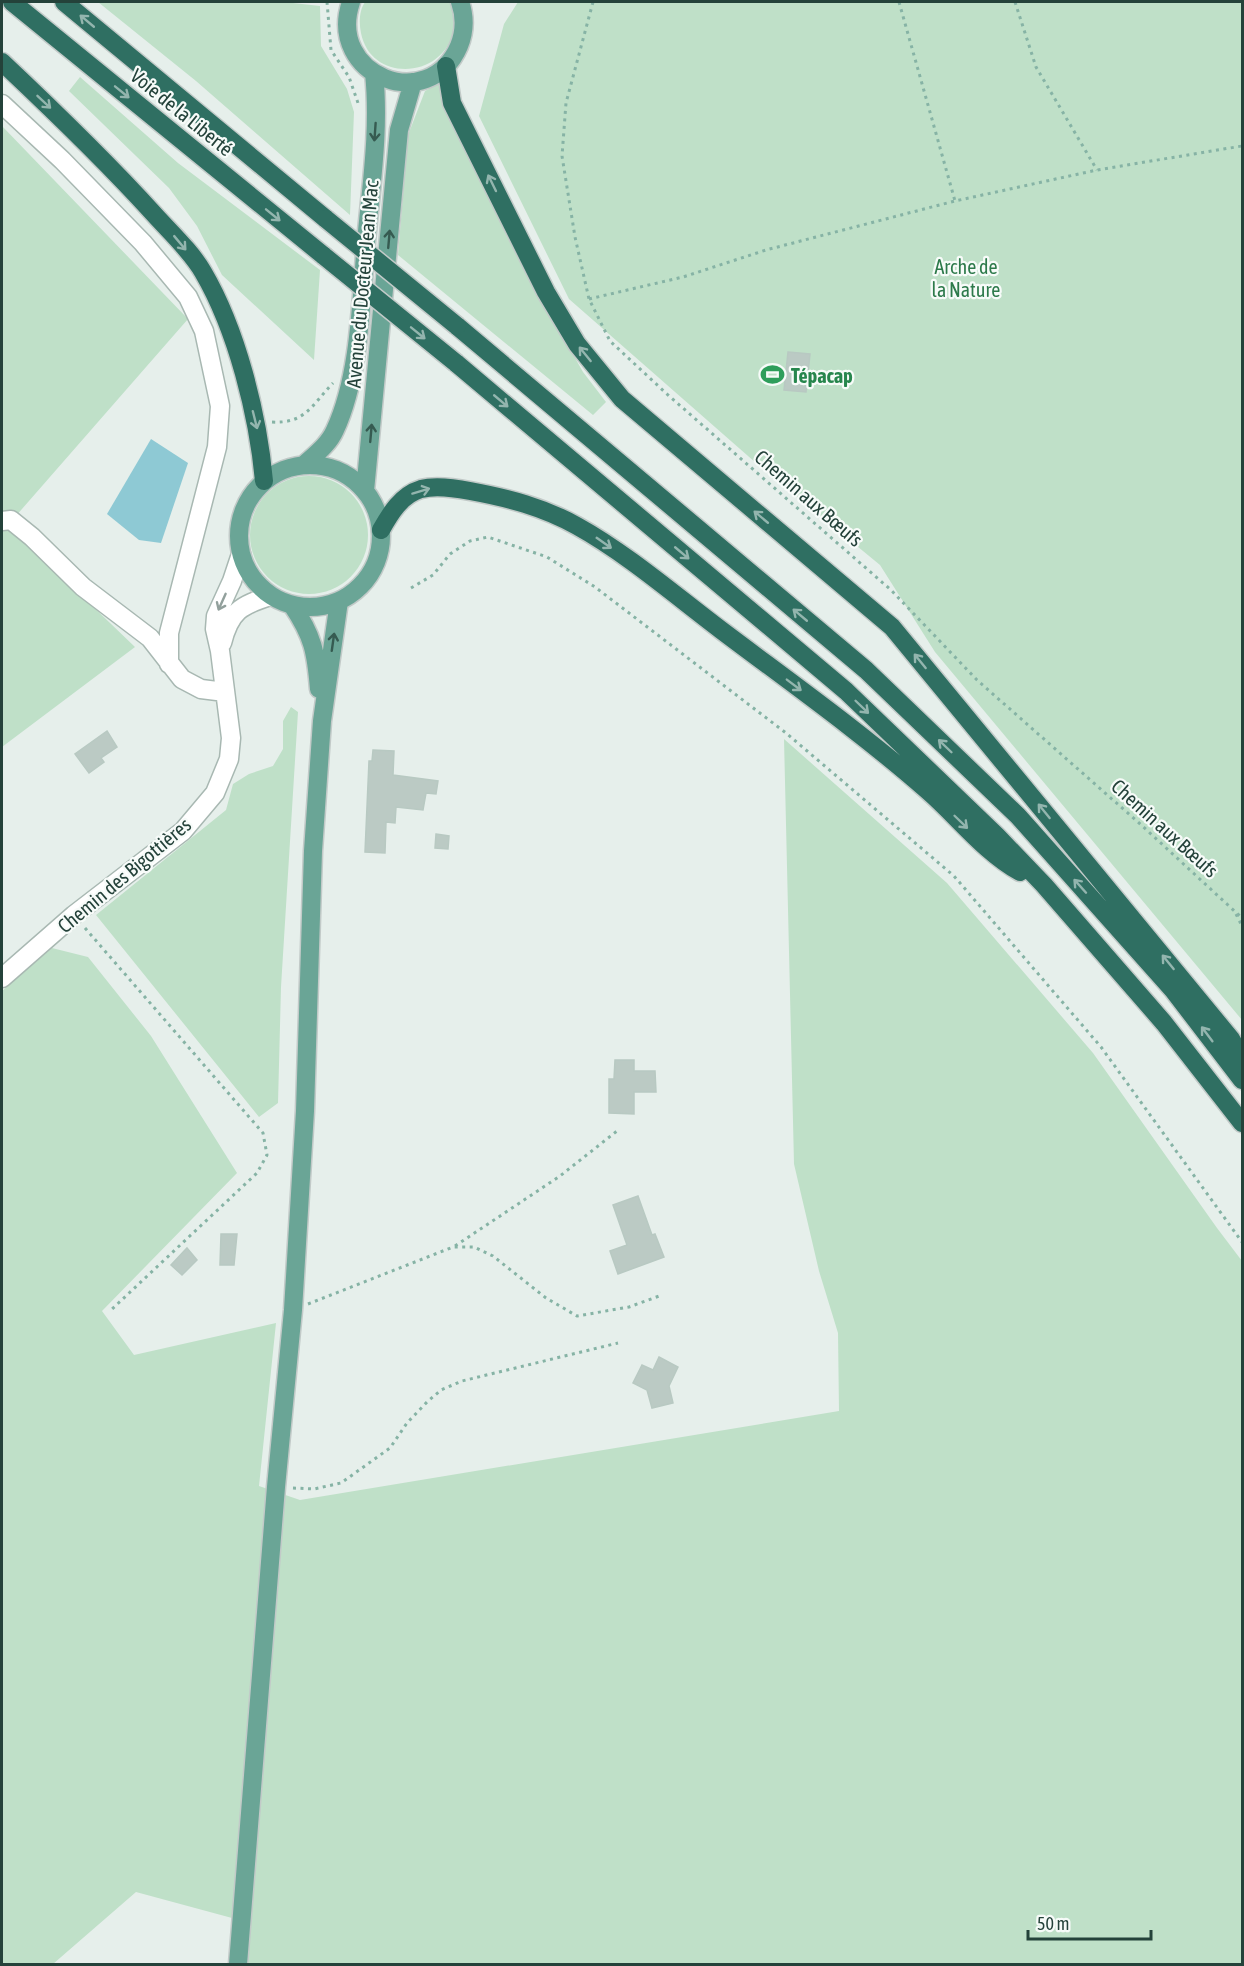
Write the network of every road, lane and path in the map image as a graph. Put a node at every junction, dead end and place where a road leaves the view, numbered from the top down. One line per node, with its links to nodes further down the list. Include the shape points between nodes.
1 (12, 2): 31 (highway, Voie de la Liberté, one-way to 31, bridge, via 456,363 846,691)
2 (64, 2): 38 (highway, Voie de la Liberté, one-way to 2, bridge, via 1173,990 1018,816 866,670)
3 (351, 2): 10 (main road, via 346,28 349,42)
4 (460, 2): 9 (main road, via 464,19 462,38)
5 (593, 2): 16 (path, Chemin aux Bœufs, via 566,103 562,156)
6 (899, 2): 15 (path)
7 (1015, 2): 14 (path, via 1036,67)
8 (2, 62): 18 (highway, one-way to 18, via 116,171 202,270 237,352 257,426)
9 (446, 66): 11 (main road, via 435,75); 37 (highway, one-way to 9, via 1231,1039 892,627 622,399 577,345 546,292 452,103)
10 (374, 73): 11 (main road, via 399,82); 17 (main road, Avenue du Docteur Jean Mac, one-way to 17, via 374,154 354,369 336,430)
11 (413, 82): 19 (main road, Avenue du Docteur Jean Mac, one-way to 11, via 399,130)
12 (2, 104): 28 (street, via 143,243 188,297 204,331 220,406 217,447 169,633)
13 (1242, 146): 14 (path)
14 (1096, 170): 15 (path)
15 (955, 201): 16 (path, via 766,249 683,277)
16 (589, 299): 32 (path, Chemin aux Bœufs, via 610,341 891,590 977,680)
17 (305, 464): 18 (main road, via 276,472); 19 (main road, via 338,471)
18 (264, 481): 22 (main road, via 250,496 242,514 238,534)
19 (365, 491): 21 (main road)
20 (2, 521): 28 (street, via 11,520 83,587 150,638)
21 (381, 530): 25 (main road, via 371,572 363,584); 31 (highway, one-way to 31, via 392,510 405,498 421,489 436,487 528,504 578,526 883,753 986,846)
22 (241, 554): 24 (main road, via 247,571); 27 (street, Chemin des Bigottières, one-way to 27, via 216,616)
23 (411, 588): 41 (path, via 433,575 450,554 470,541 488,537 547,557 595,587 786,733 954,876 1101,1047)
24 (271, 596): 26 (main road); 27 (street, via 242,607 226,624)
25 (339, 601): 26 (main road, via 324,606); 30 (main road, one-way to 25)
26 (292, 605): 30 (main road, via 313,641)
27 (220, 651): 29 (street, Chemin des Bigottières)
28 (169, 664): 29 (street, via 182,680 201,689)
29 (225, 692): 33 (street, Chemin des Bigottières, via 231,738 229,759 215,793 183,831)
30 (322, 721): 45 (main road)
31 (1044, 885): 39 (highway, Voie de la Liberté, via 1164,1023)
32 (1236, 912): 34 (path, Chemin aux Bœufs); 35 (path)
33 (74, 915): 36 (street, Chemin des Bigottières); 44 (path, via 263,1134 267,1155 257,1173)
34 (1242, 918)
35 (1242, 926)
36 (2, 978)
37 (1242, 1058)
38 (1242, 1080)
39 (1242, 1123)
40 (617, 1131): 42 (path, via 560,1176)
41 (1242, 1242)
42 (453, 1247): 43 (path, via 474,1247 493,1256 546,1298 577,1316 629,1307); 45 (path)
43 (662, 1294)
44 (111, 1310)
45 (293, 1310): 47 (main road)
46 (618, 1343): 47 (path, via 462,1381 441,1390 407,1423 390,1448 341,1483 314,1489)
47 (276, 1487): 48 (main road)
48 (238, 1965)

